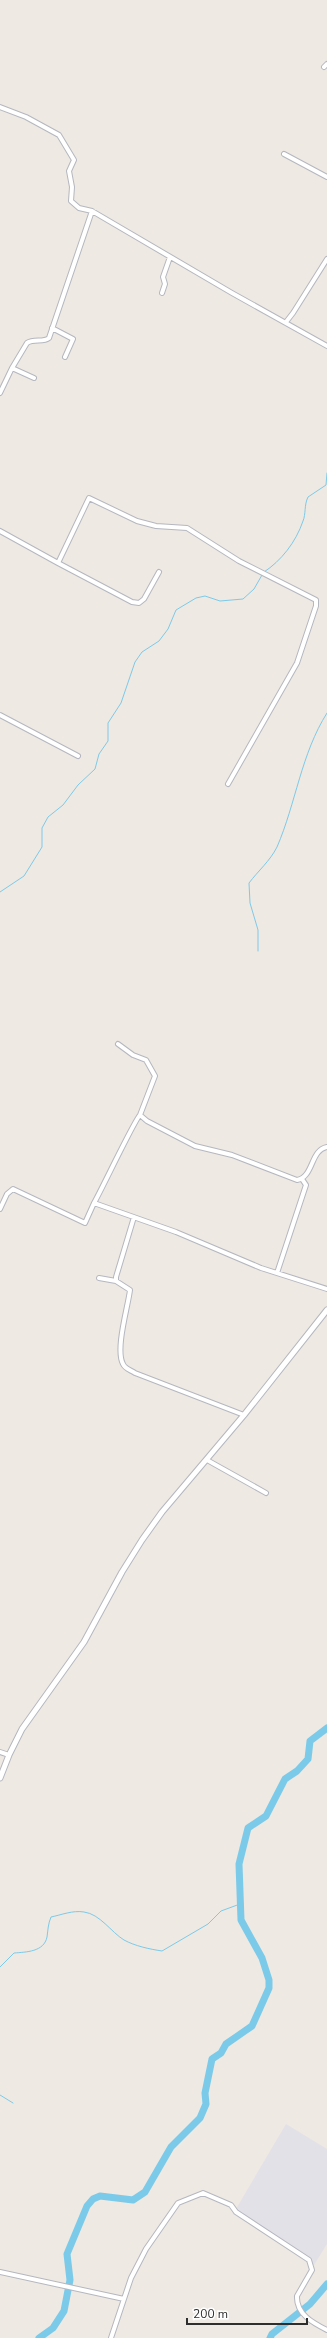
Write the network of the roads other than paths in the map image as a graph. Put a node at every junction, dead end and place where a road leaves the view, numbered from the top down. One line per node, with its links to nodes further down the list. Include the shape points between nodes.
1 (0, 107): 4 (street, via 26,117 59,135 74,160 69,171 71,201 79,208)
2 (284, 154): 3 (street)
3 (327, 176)
4 (92, 211): 5 (street); 9 (street)
5 (170, 257): 7 (street, via 163,277 165,284); 8 (street)
6 (327, 259): 8 (street)
7 (162, 293)
8 (286, 322): 10 (street)
9 (52, 328): 11 (street, via 73,338); 12 (street, via 47,340 31,340 27,343)
10 (327, 346)
11 (65, 357)
12 (12, 368): 13 (street); 14 (street)
13 (34, 378)
14 (0, 393)
15 (0, 531): 16 (street)
16 (58, 563): 17 (street, via 132,602 139,603 144,599); 20 (street, via 89,498 138,521 156,526 187,528 259,572 316,600 297,663)
17 (159, 572)
18 (0, 715): 19 (street)
19 (78, 756)
20 (228, 784)
21 (118, 1044): 22 (street, via 133,1055 146,1060 155,1076)
22 (140, 1115): 24 (street, via 205,1150 216,1150 297,1180); 25 (street, via 134,1122 127,1141)
23 (327, 1148): 24 (street, via 317,1152 306,1176)
24 (302, 1179): 28 (street, via 306,1185)
25 (94, 1203): 26 (street, via 85,1222 13,1190 7,1194); 27 (street)
26 (0, 1209)
27 (134, 1217): 28 (street); 30 (street)
28 (277, 1273): 31 (street)
29 (99, 1278): 30 (street)
30 (116, 1281): 33 (street, via 130,1290 122,1330 120,1356 124,1366 135,1373)
31 (327, 1288)
32 (327, 1310): 33 (street)
33 (244, 1415): 34 (street)
34 (207, 1460): 35 (street); 37 (street, via 162,1512 142,1540 84,1642 35,1709)
35 (266, 1493)
36 (0, 1752): 37 (street)
37 (9, 1755): 38 (street)
38 (0, 1778)
39 (0, 2272): 40 (street)
40 (124, 2299): 41 (street, via 140,2259 174,2207 183,2199 203,2194 231,2205 236,2212 309,2260 312,2270 297,2296 298,2306 305,2316); 42 (street)
41 (327, 2330)
42 (111, 2338)

